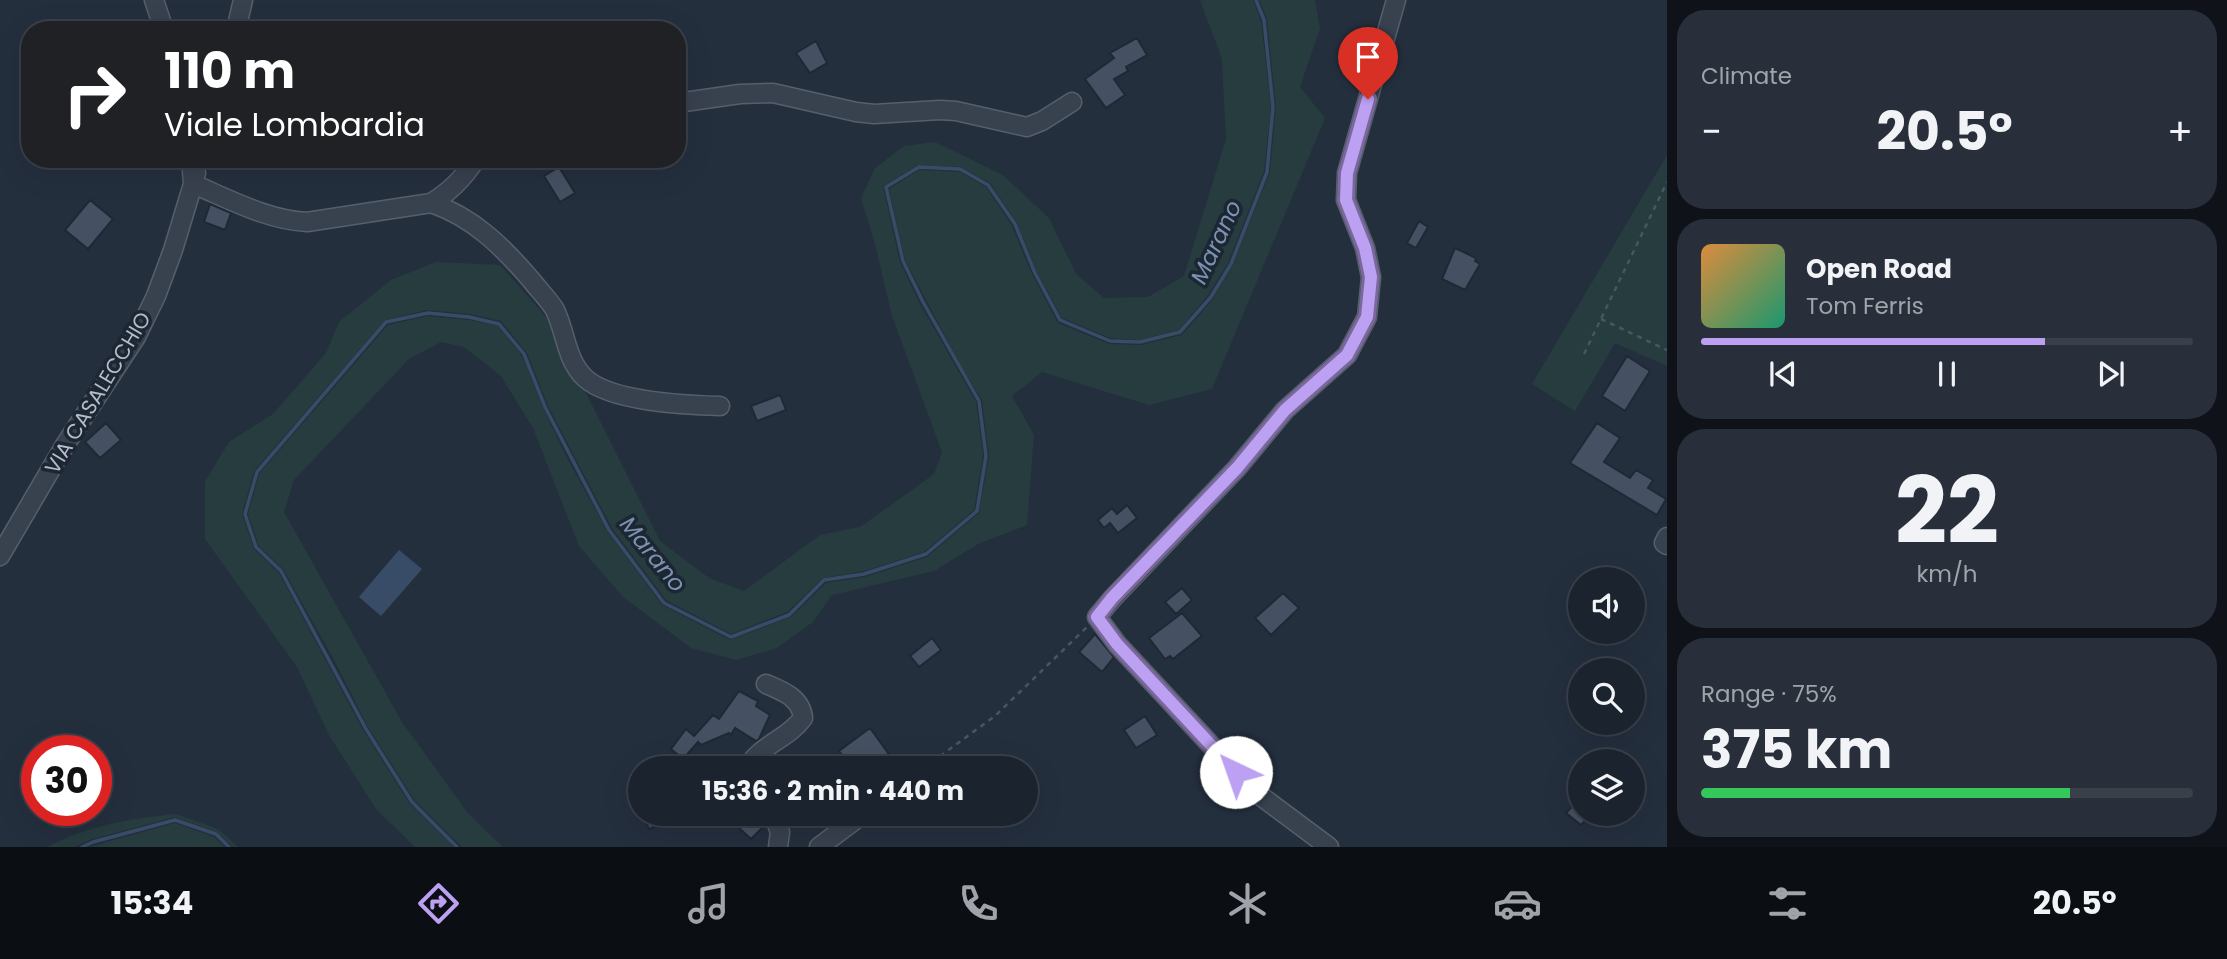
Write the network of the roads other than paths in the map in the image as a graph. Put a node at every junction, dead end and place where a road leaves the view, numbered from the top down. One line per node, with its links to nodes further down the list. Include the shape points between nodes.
1 (154, 0): 4 (street)
2 (243, 0): 5 (street)
3 (1396, 0): 21 (street, via 1347,173 1346,200 1371,277 1367,317 1347,355 1285,410 1097,617 1236,772)
4 (161, 21)
5 (238, 21)
6 (686, 102): 7 (street, via 774,93 856,112 956,111 1027,127)
7 (1072, 102)
8 (192, 168): 11 (street, VIA CASALECCHIO)
9 (198, 168): 11 (street, VIA CASALECCHIO)
10 (470, 168): 12 (street)
11 (193, 184): 12 (street, via 290,221); 14 (street, VIA CASALECCHIO, via 169,262 136,337)
12 (431, 204): 13 (street, via 470,221 512,257 554,309 573,363 586,379 623,396)
13 (720, 406)
14 (0, 556)
15 (766, 684): 16 (street, via 794,698 803,718)
16 (755, 756)
17 (778, 826): 19 (street)
18 (847, 826): 20 (street)
19 (778, 847)
20 (819, 847)
21 (1329, 847)

